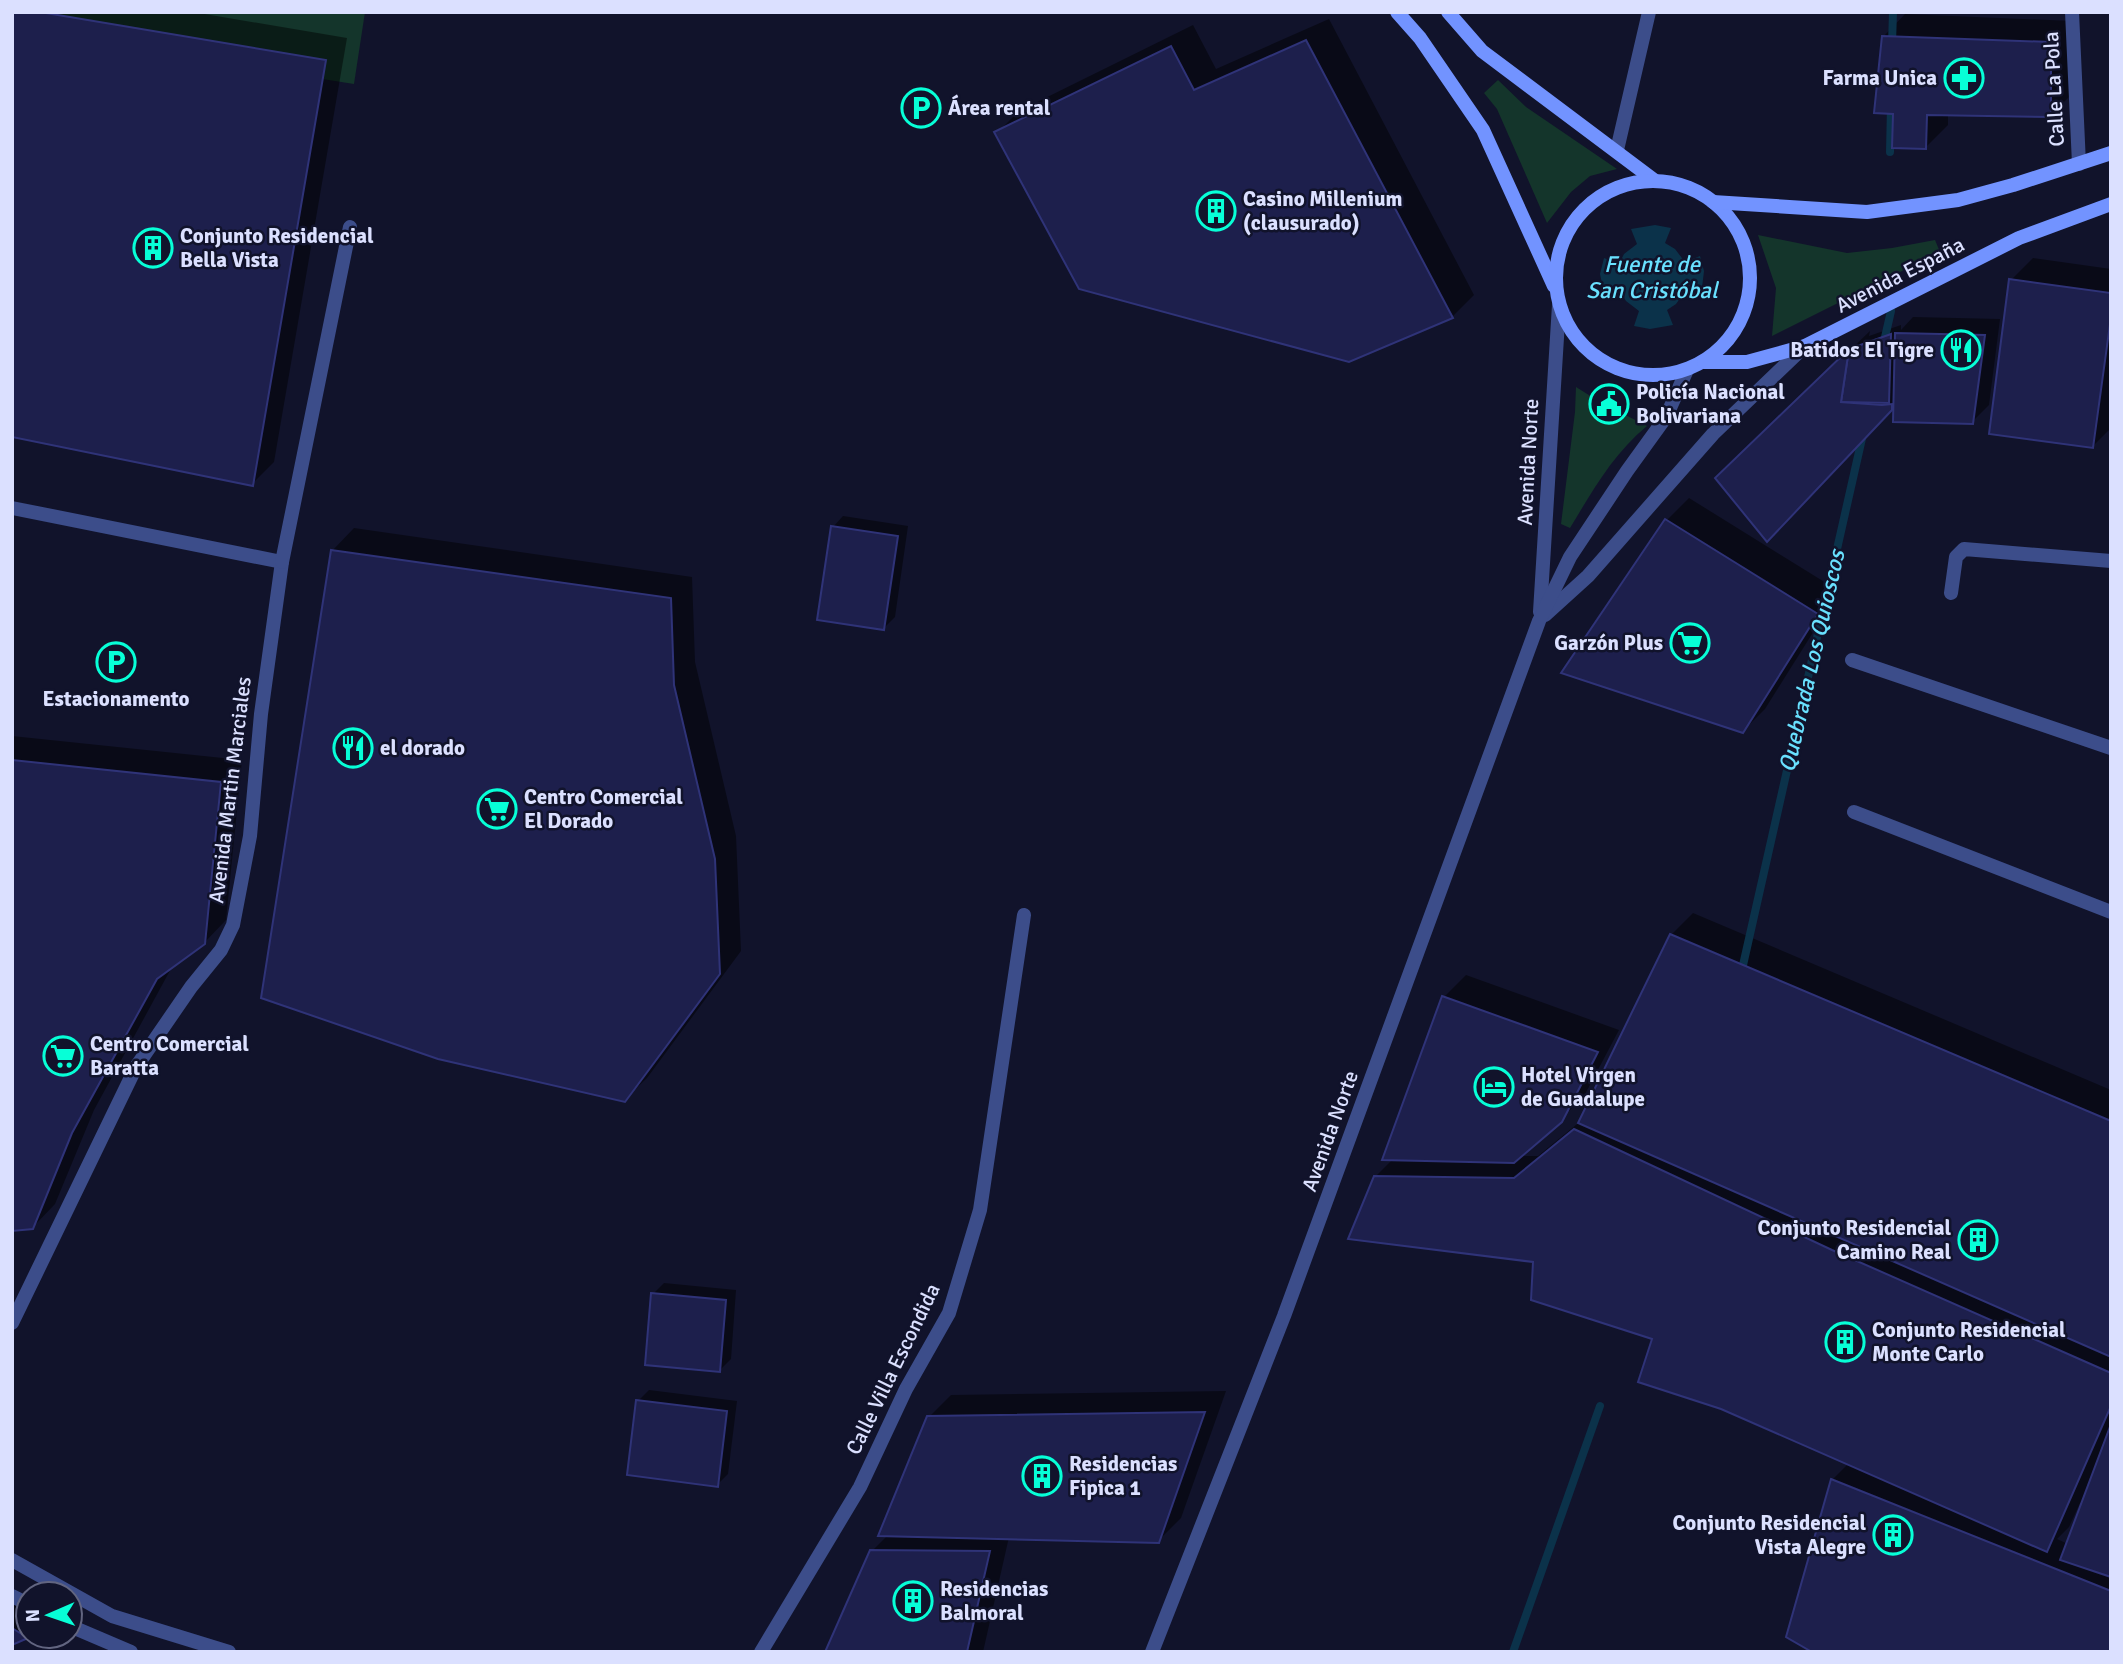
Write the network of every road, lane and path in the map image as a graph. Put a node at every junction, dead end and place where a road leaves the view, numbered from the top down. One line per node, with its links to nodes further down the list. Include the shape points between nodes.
1 (1397, 12): 12 (main road, via 1483,130)
2 (1448, 12): 5 (main road, via 1482,51)
3 (1649, 12): 5 (street)
4 (2072, 12): 7 (street, Calle La Pola)
5 (1617, 150): 8 (main road)
6 (2111, 153): 7 (main road)
7 (2079, 164): 9 (main road, via 1958,200 1867,212)
8 (1654, 180): 9 (main road, via 1685,186); 12 (main road, via 1626,184 1601,195 1579,213 1564,237 1556,264)
9 (1713, 202): 14 (main road, via 1734,225 1747,253 1750,284 1743,314 1727,342)
10 (2111, 204): 13 (main road, Avenida España, via 2019,239)
11 (350, 227): 18 (street, Avenida Martin Marciales)
12 (1557, 298): 15 (main road, via 1572,334 1595,357 1624,372 1655,377); 20 (street, Avenida Norte)
13 (1805, 346): 14 (main road, Avenida España, via 1747,362); 20 (street, via 1713,434 1588,576)
14 (1704, 362): 15 (main road)
15 (1687, 370): 20 (street, Avenida Norte, via 1666,417 1570,557)
16 (12, 508): 18 (street)
17 (2111, 561): 19 (street, via 1964,549 1956,557)
18 (282, 562): 26 (street, Avenida Martin Marciales, via 250,836 233,925 221,950 136,1067)
19 (1951, 593)
20 (1539, 621): 32 (street, Avenida Norte, via 1284,1317)
21 (1853, 660): 22 (street)
22 (2111, 748)
23 (1854, 812): 24 (street)
24 (2111, 912)
25 (1024, 915): 31 (street, Calle Villa Escondida, via 980,1210 949,1313 906,1389 860,1487)
26 (12, 1323)
27 (12, 1560): 30 (street, via 112,1616)
28 (84, 1632): 29 (street)
29 (131, 1652)
30 (229, 1652)
31 (761, 1652)
32 (1152, 1652)

